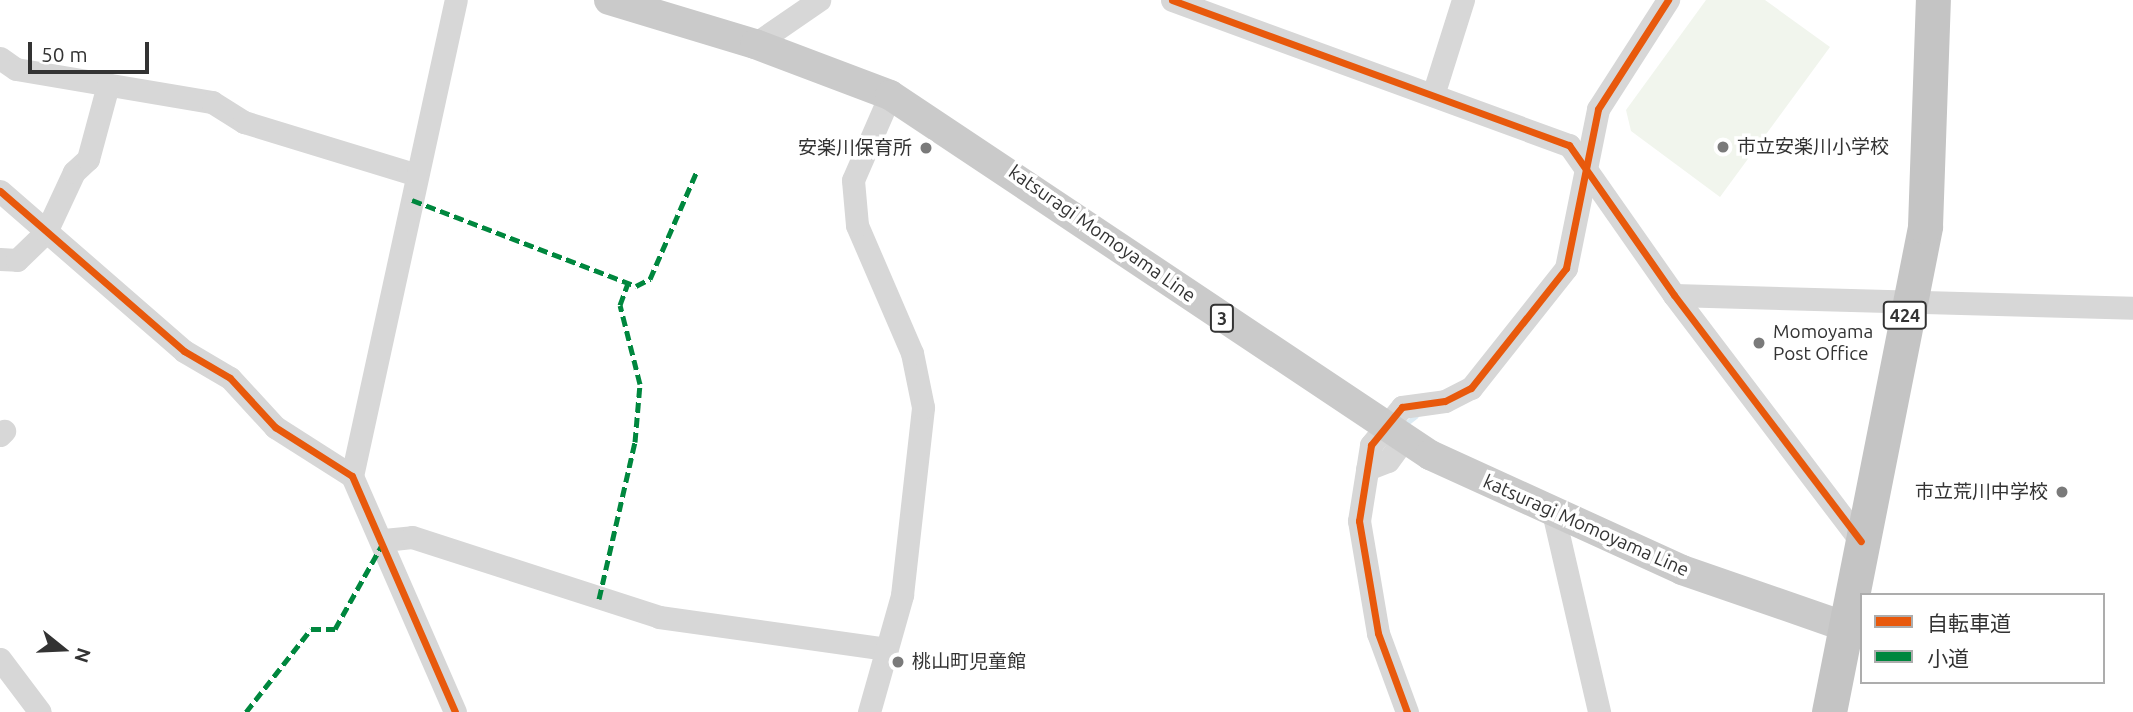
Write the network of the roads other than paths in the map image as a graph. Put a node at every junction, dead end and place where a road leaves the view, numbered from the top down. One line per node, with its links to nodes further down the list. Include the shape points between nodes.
1 (456, 0): 14 (street)
2 (609, 0): 8 (main road, katsuragi Momoyama Line / 3)
3 (819, 0): 8 (street)
4 (1172, 0): 11 (street)
5 (1463, 0): 11 (street)
6 (1668, 0): 13 (street, via 1605,91)
7 (1933, 0): 19 (highway, 424, via 1925,226)
8 (755, 44): 12 (main road, katsuragi Momoyama Line / 3)
9 (0, 58): 10 (street, via 16,69)
10 (108, 85): 14 (street, via 212,102 244,122); 16 (street, via 88,159 74,172)
11 (1433, 94): 13 (street, via 1569,145)
12 (890, 95): 21 (main road, katsuragi Momoyama Line / 3, via 1014,172); 27 (street, via 853,180 857,225 912,353 923,407 913,531)
13 (1584, 169): 18 (street); 21 (street, via 1572,257 1487,373 1445,401 1402,407)
14 (417, 175): 22 (street)
15 (0, 191): 16 (street)
16 (46, 232): 17 (street, via 17,260); 22 (street, via 184,351 230,378 275,427)
17 (0, 259)
18 (1674, 295): 19 (street); 25 (street)
19 (1909, 298): 20 (street); 25 (highway, 424)
20 (2133, 309)
21 (1394, 432): 23 (main road, katsuragi Momoyama Line / 3); 32 (street, via 1367,469 1359,521 1371,601)
22 (352, 476): 24 (street)
23 (1553, 512): 26 (main road, katsuragi Momoyama Line / 3, via 1682,570); 33 (street)
24 (384, 540): 27 (street, via 412,537 659,617); 30 (street)
25 (1861, 541): 26 (highway, 424)
26 (1844, 626): 34 (highway, 424)
27 (887, 649): 31 (street)
28 (0, 659): 29 (street)
29 (40, 712)
30 (456, 712)
31 (869, 712)
32 (1407, 712)
33 (1599, 712)
34 (1829, 712)

